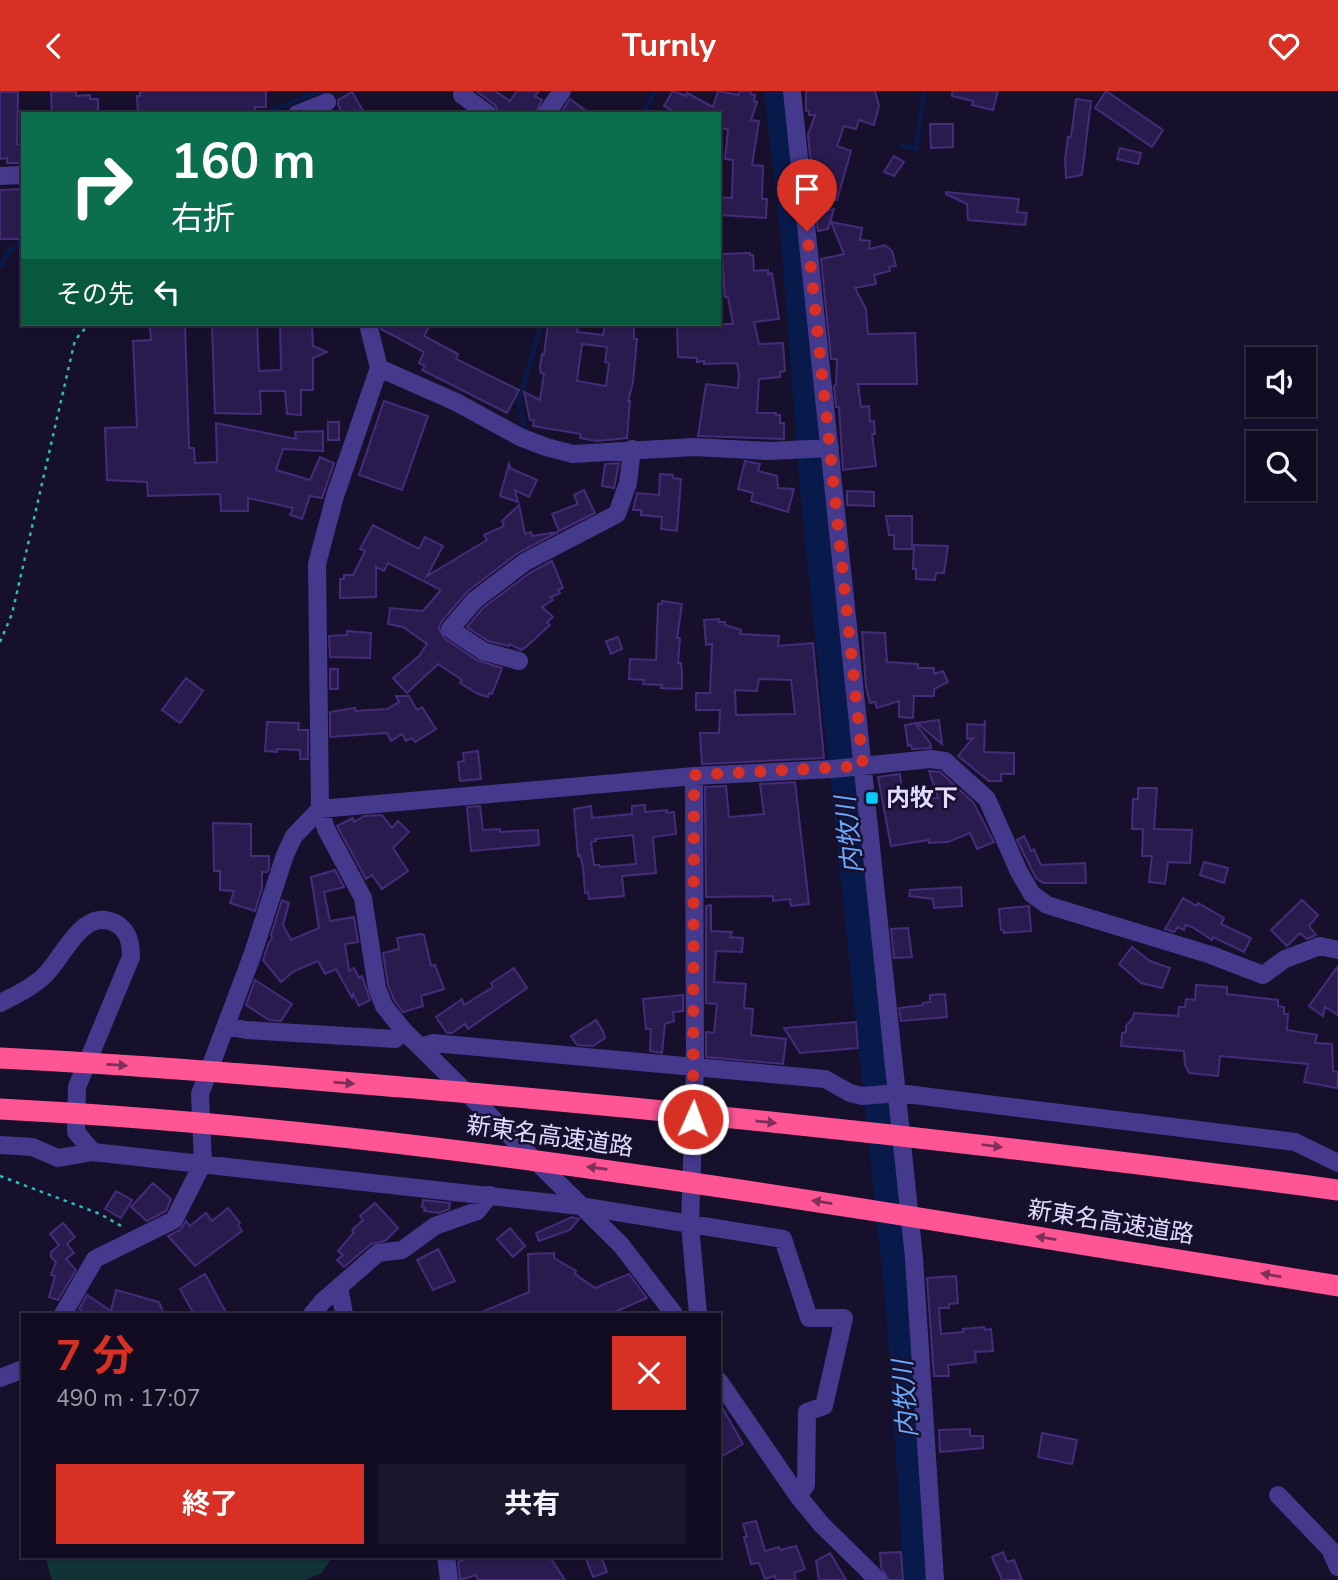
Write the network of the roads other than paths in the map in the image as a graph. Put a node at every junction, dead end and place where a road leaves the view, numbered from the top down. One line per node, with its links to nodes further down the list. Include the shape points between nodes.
1 (465, 91): 6 (street, via 462,95)
2 (562, 91): 7 (street)
3 (792, 91): 13 (street)
4 (327, 102): 5 (street)
5 (302, 112)
6 (485, 112)
7 (547, 112)
8 (21, 175): 9 (street)
9 (0, 176)
10 (368, 326): 11 (street)
11 (379, 368): 12 (street, via 546,447 573,454); 17 (street, via 317,564)
12 (632, 449): 13 (street); 14 (street, via 628,483 617,514 525,562 475,600 450,629 483,652)
13 (825, 449): 15 (street)
14 (519, 660)
15 (858, 766): 16 (street); 18 (street, via 945,761 987,799 1018,872 1032,894 1047,905 1263,975 1285,959 1320,946); 25 (street)
16 (694, 775): 17 (street); 24 (street)
17 (320, 809): 20 (street, via 294,836 285,855); 21 (street, via 363,898 377,988 384,1006)
18 (1338, 950)
19 (0, 1003): 28 (street, via 43,977 88,922 101,919 126,932 131,957 78,1087 76,1132)
20 (226, 1026): 21 (street, via 395,1039); 29 (street, via 200,1094)
21 (404, 1031): 22 (street)
22 (421, 1047): 24 (street, via 433,1043); 33 (street)
23 (0, 1058): 31 (highway, 新東名高速道路, one-way to 31, bridge, via 634,1107)
24 (695, 1066): 25 (street, via 825,1079 862,1096); 34 (street)
25 (894, 1093): 30 (street, via 1295,1142); 51 (street, via 914,1258)
26 (0, 1109): 35 (highway, 新東名高速道路, one-way to 26, bridge, via 684,1180 473,1151)
27 (0, 1145): 28 (street, via 32,1147 58,1158)
28 (93, 1152): 29 (street)
29 (203, 1163): 32 (street); 37 (street, via 174,1220 95,1259)
30 (1338, 1163)
31 (1338, 1190)
32 (490, 1195): 33 (street); 36 (street, via 477,1211 435,1226 402,1249 378,1253)
33 (580, 1206): 34 (street); 40 (street, via 621,1245)
34 (690, 1225): 41 (street); 46 (street, via 783,1239 809,1318 844,1318 824,1406 807,1412 806,1485)
35 (1338, 1286)
36 (339, 1287): 38 (street); 39 (street)
37 (64, 1313)
38 (313, 1313)
39 (344, 1313)
40 (673, 1313)
41 (698, 1313)
42 (21, 1370): 43 (street)
43 (1, 1377)
44 (721, 1384): 46 (street)
45 (1278, 1495): 48 (street, via 1331,1549)
46 (798, 1496): 50 (street)
47 (446, 1558): 49 (street)
48 (1338, 1567)
49 (449, 1580)
50 (878, 1580)
51 (935, 1580)

